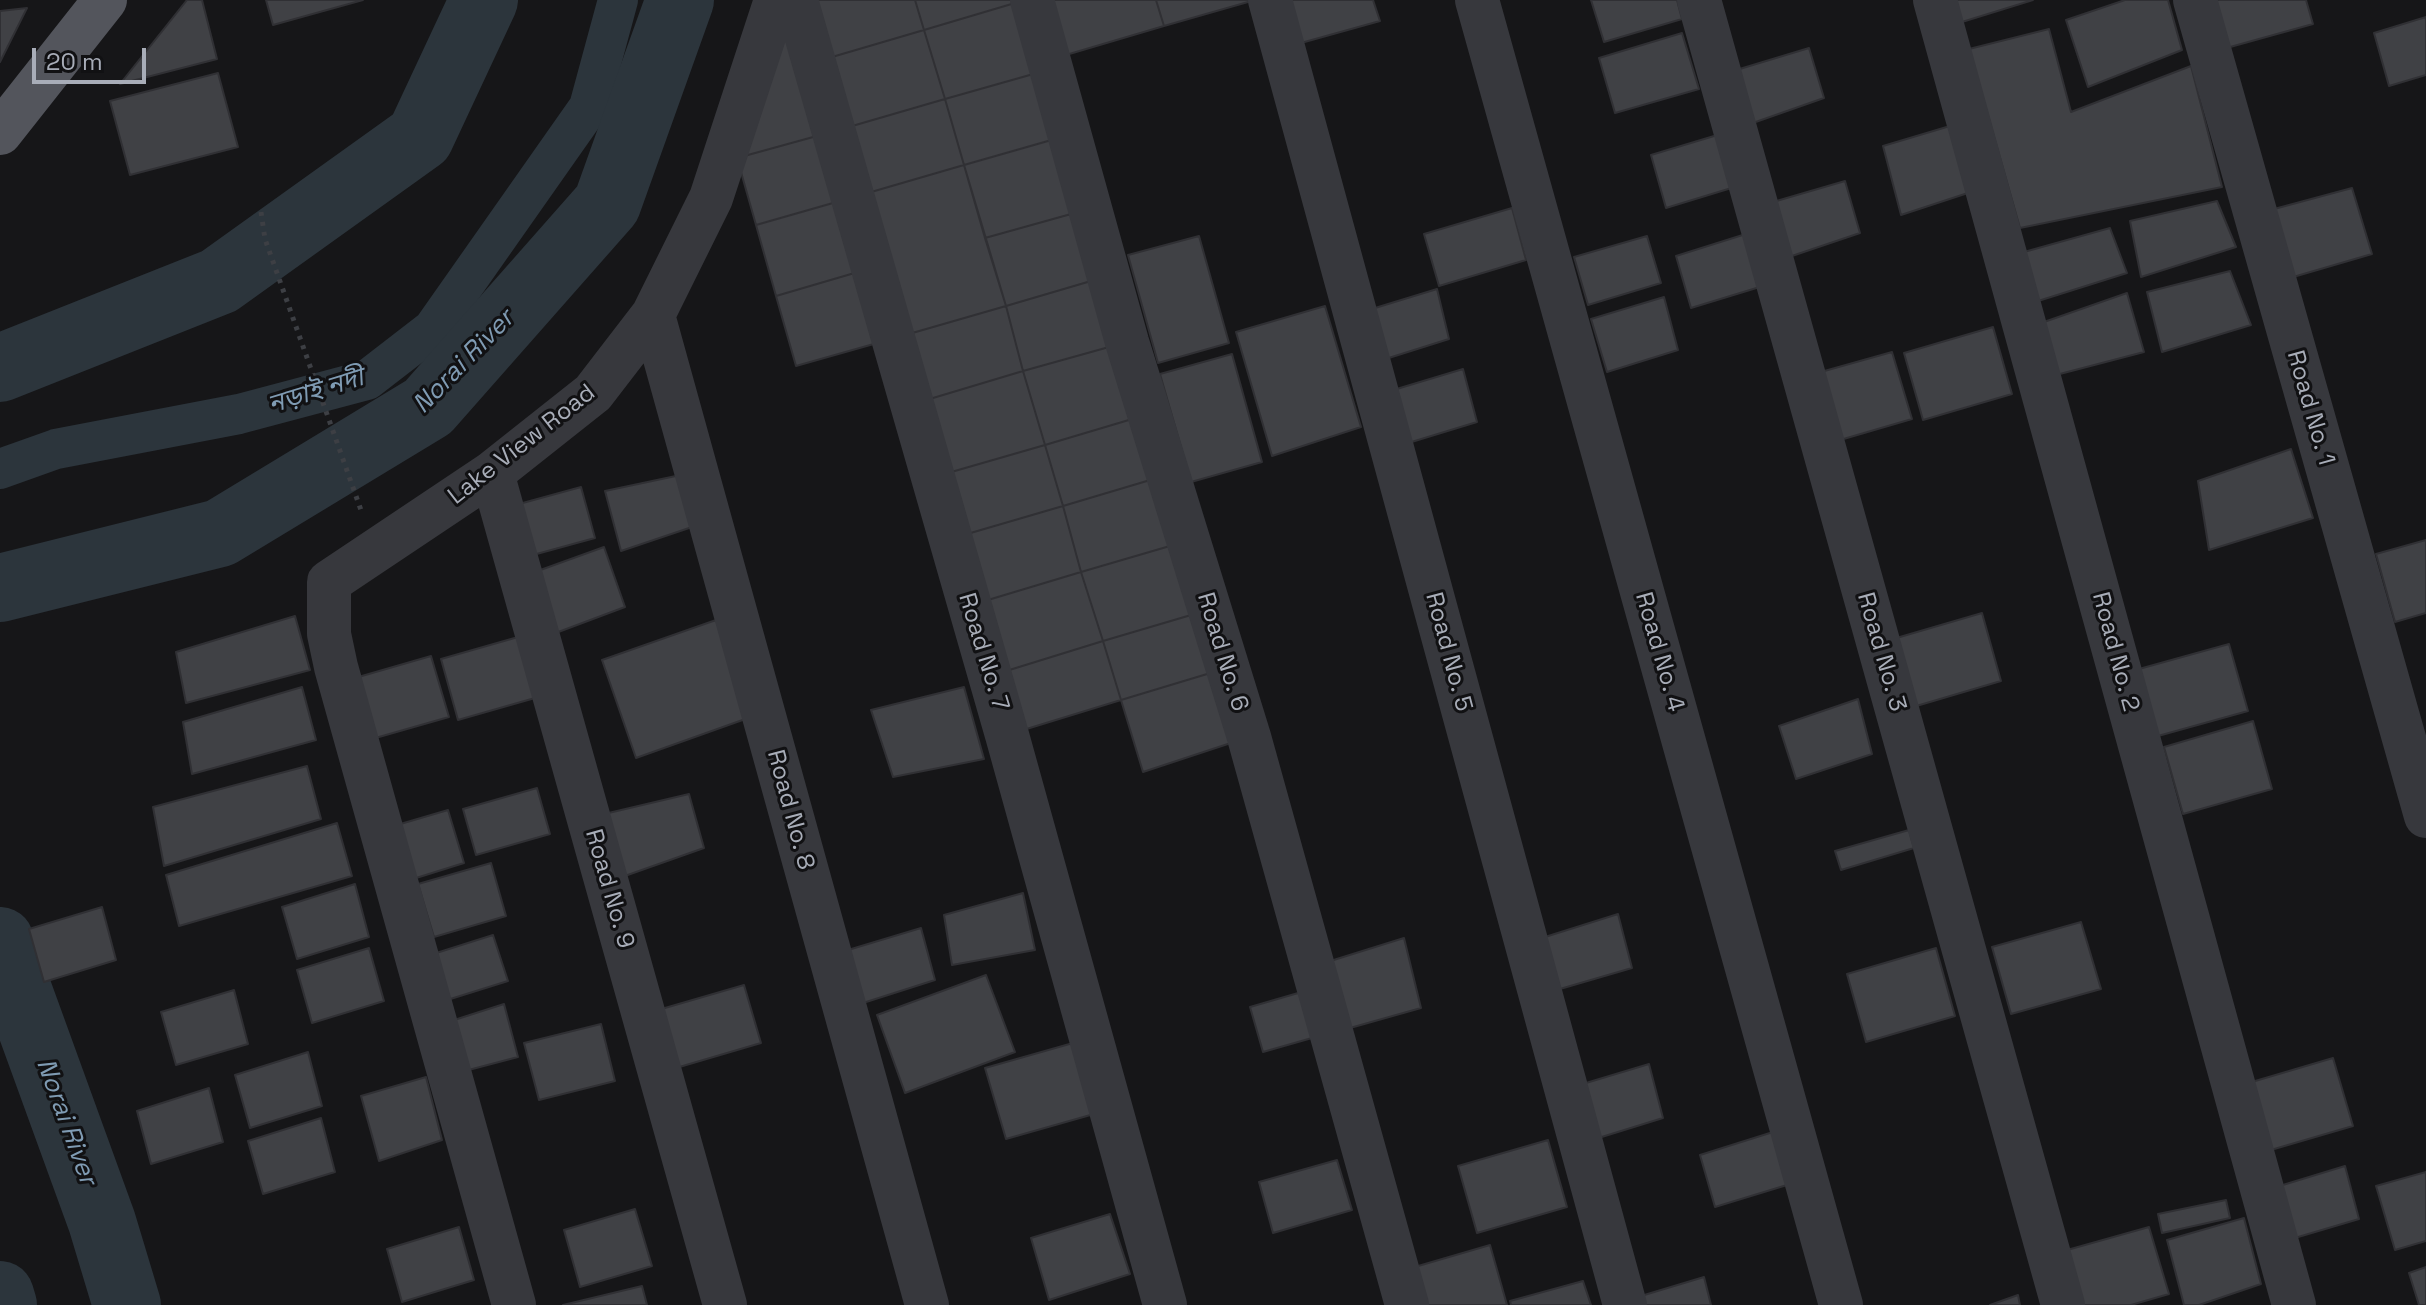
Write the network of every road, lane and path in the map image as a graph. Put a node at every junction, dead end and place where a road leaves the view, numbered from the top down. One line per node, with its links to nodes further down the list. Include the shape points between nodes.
1 (105, 0): 10 (main road)
2 (776, 0): 12 (street, Lake View Road, via 711,198)
3 (796, 0): 19 (street, Road No. 7)
4 (1032, 0): 20 (street, Road No. 6, via 1127,342 1249,737)
5 (1270, 0): 21 (street, Road No. 5)
6 (1477, 0): 22 (street, Road No. 4)
7 (1699, 0): 23 (street, Road No. 3)
8 (1935, 0): 24 (street, Road No. 2)
9 (2195, 0): 15 (street, Road No. 1)
10 (0, 133)
11 (261, 212): 14 (path, via 265,239)
12 (653, 315): 13 (street, Lake View Road, via 593,393); 18 (street, Road No. 8)
13 (492, 473): 16 (street, Lake View Road, via 329,582 329,634); 17 (street, Road No. 9)
14 (359, 504)
15 (2426, 816)
16 (514, 1305)
17 (725, 1305)
18 (927, 1305)
19 (1165, 1305)
20 (1407, 1305)
21 (1625, 1305)
22 (1841, 1305)
23 (2063, 1305)
24 (2294, 1305)

